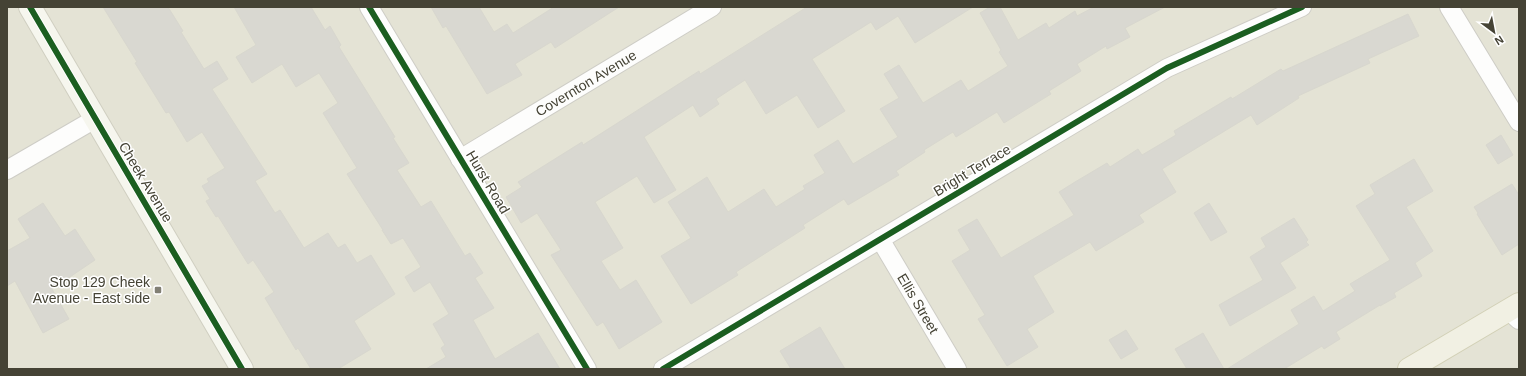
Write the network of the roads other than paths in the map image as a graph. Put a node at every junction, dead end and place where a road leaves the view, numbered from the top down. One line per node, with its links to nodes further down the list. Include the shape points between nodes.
1 (30, 7): 6 (street, Cheek Avenue)
2 (369, 7): 8 (street, Hurst Road)
3 (712, 7): 8 (street, Covernton Avenue)
4 (1302, 7): 10 (street, Bright Terrace, via 1167,68)
5 (1449, 7): 7 (street)
6 (95, 119): 9 (street); 12 (street, Cheek Avenue)
7 (1519, 122)
8 (460, 159): 13 (street, Hurst Road)
9 (7, 170)
10 (880, 239): 14 (street, Bright Terrace); 15 (street, Ellis Street)
11 (1515, 311): 16 (main road)
12 (242, 369)
13 (587, 369)
14 (663, 369)
15 (957, 369)
16 (1409, 369)

